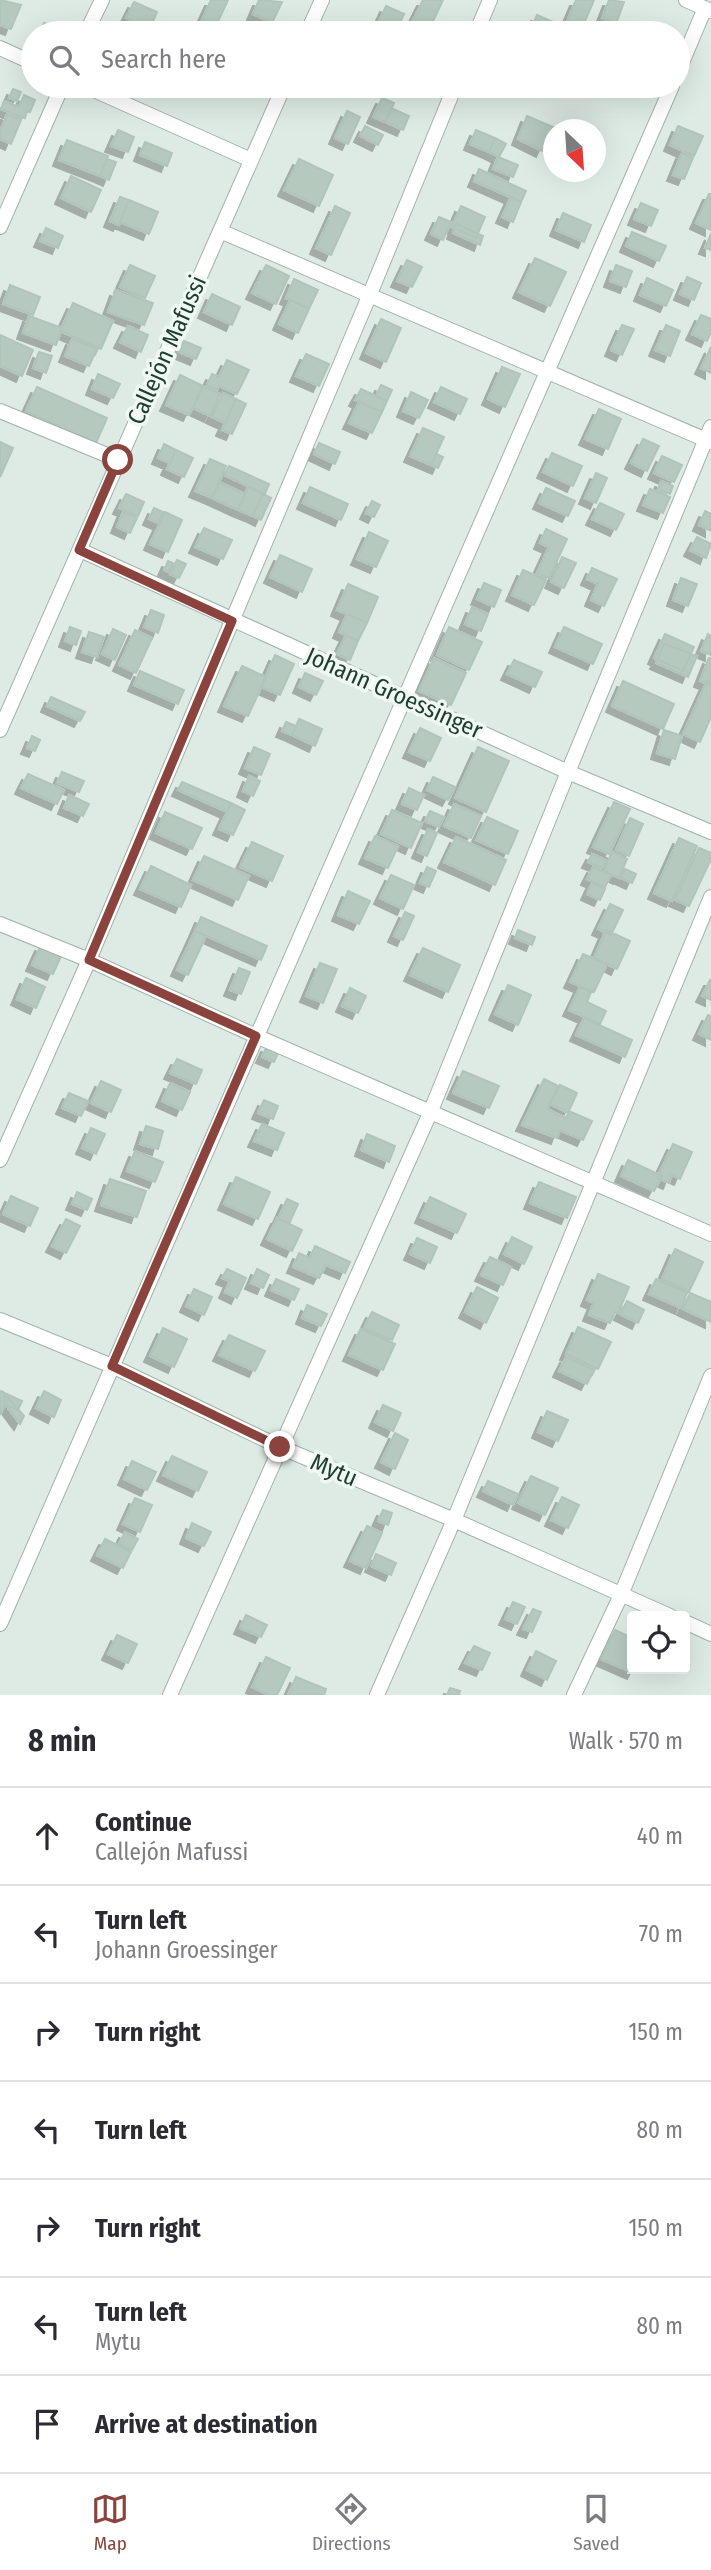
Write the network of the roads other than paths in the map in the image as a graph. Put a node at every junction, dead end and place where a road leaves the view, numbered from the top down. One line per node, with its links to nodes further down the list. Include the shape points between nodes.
1 (102, 0): 6 (street)
2 (322, 0): 7 (street)
3 (490, 0): 8 (street)
4 (686, 0): 5 (street)
5 (708, 10): 9 (street)
6 (92, 21)
7 (312, 21)
8 (481, 21)
9 (690, 47)
10 (0, 48): 11 (street)
11 (21, 58)
12 (57, 98): 18 (street)
13 (112, 98): 17 (street)
14 (279, 98): 17 (street, Callejón Mafussi)
15 (450, 98): 20 (street)
16 (667, 98): 21 (street)
17 (251, 160): 19 (street, Callejón Mafussi)
18 (0, 227)
19 (220, 231): 20 (street); 24 (street, Callejón Mafussi)
20 (370, 294): 21 (street); 26 (street)
21 (549, 372): 23 (street); 27 (street)
22 (0, 411): 24 (street)
23 (709, 436): 29 (street)
24 (118, 460): 25 (street, Callejón Mafussi)
25 (79, 550): 26 (street, Johann Groessinger); 28 (street, Callejón Mafussi)
26 (232, 621): 27 (street, Johann Groessinger); 33 (street)
27 (405, 697): 29 (street, Johann Groessinger); 34 (street)
28 (1, 727)
29 (568, 772): 30 (street, Johann Groessinger); 35 (street)
30 (711, 832)
31 (711, 897): 37 (street)
32 (0, 924): 33 (street)
33 (89, 960): 34 (street); 36 (street)
34 (256, 1036): 35 (street); 40 (street)
35 (430, 1113): 37 (street); 42 (street)
36 (0, 1160)
37 (595, 1182): 38 (street); 43 (street)
38 (711, 1234)
39 (0, 1320): 40 (street, Mytu)
40 (112, 1366): 42 (street, Mytu); 46 (street)
41 (711, 1376): 44 (street)
42 (280, 1447): 43 (street, Mytu); 49 (street)
43 (454, 1520): 44 (street, Mytu); 50 (street)
44 (621, 1595): 45 (street, Mytu); 51 (street)
45 (658, 1611)
46 (0, 1624)
47 (690, 1624): 48 (street)
48 (711, 1634)
49 (170, 1695)
50 (377, 1695)
51 (574, 1695)

